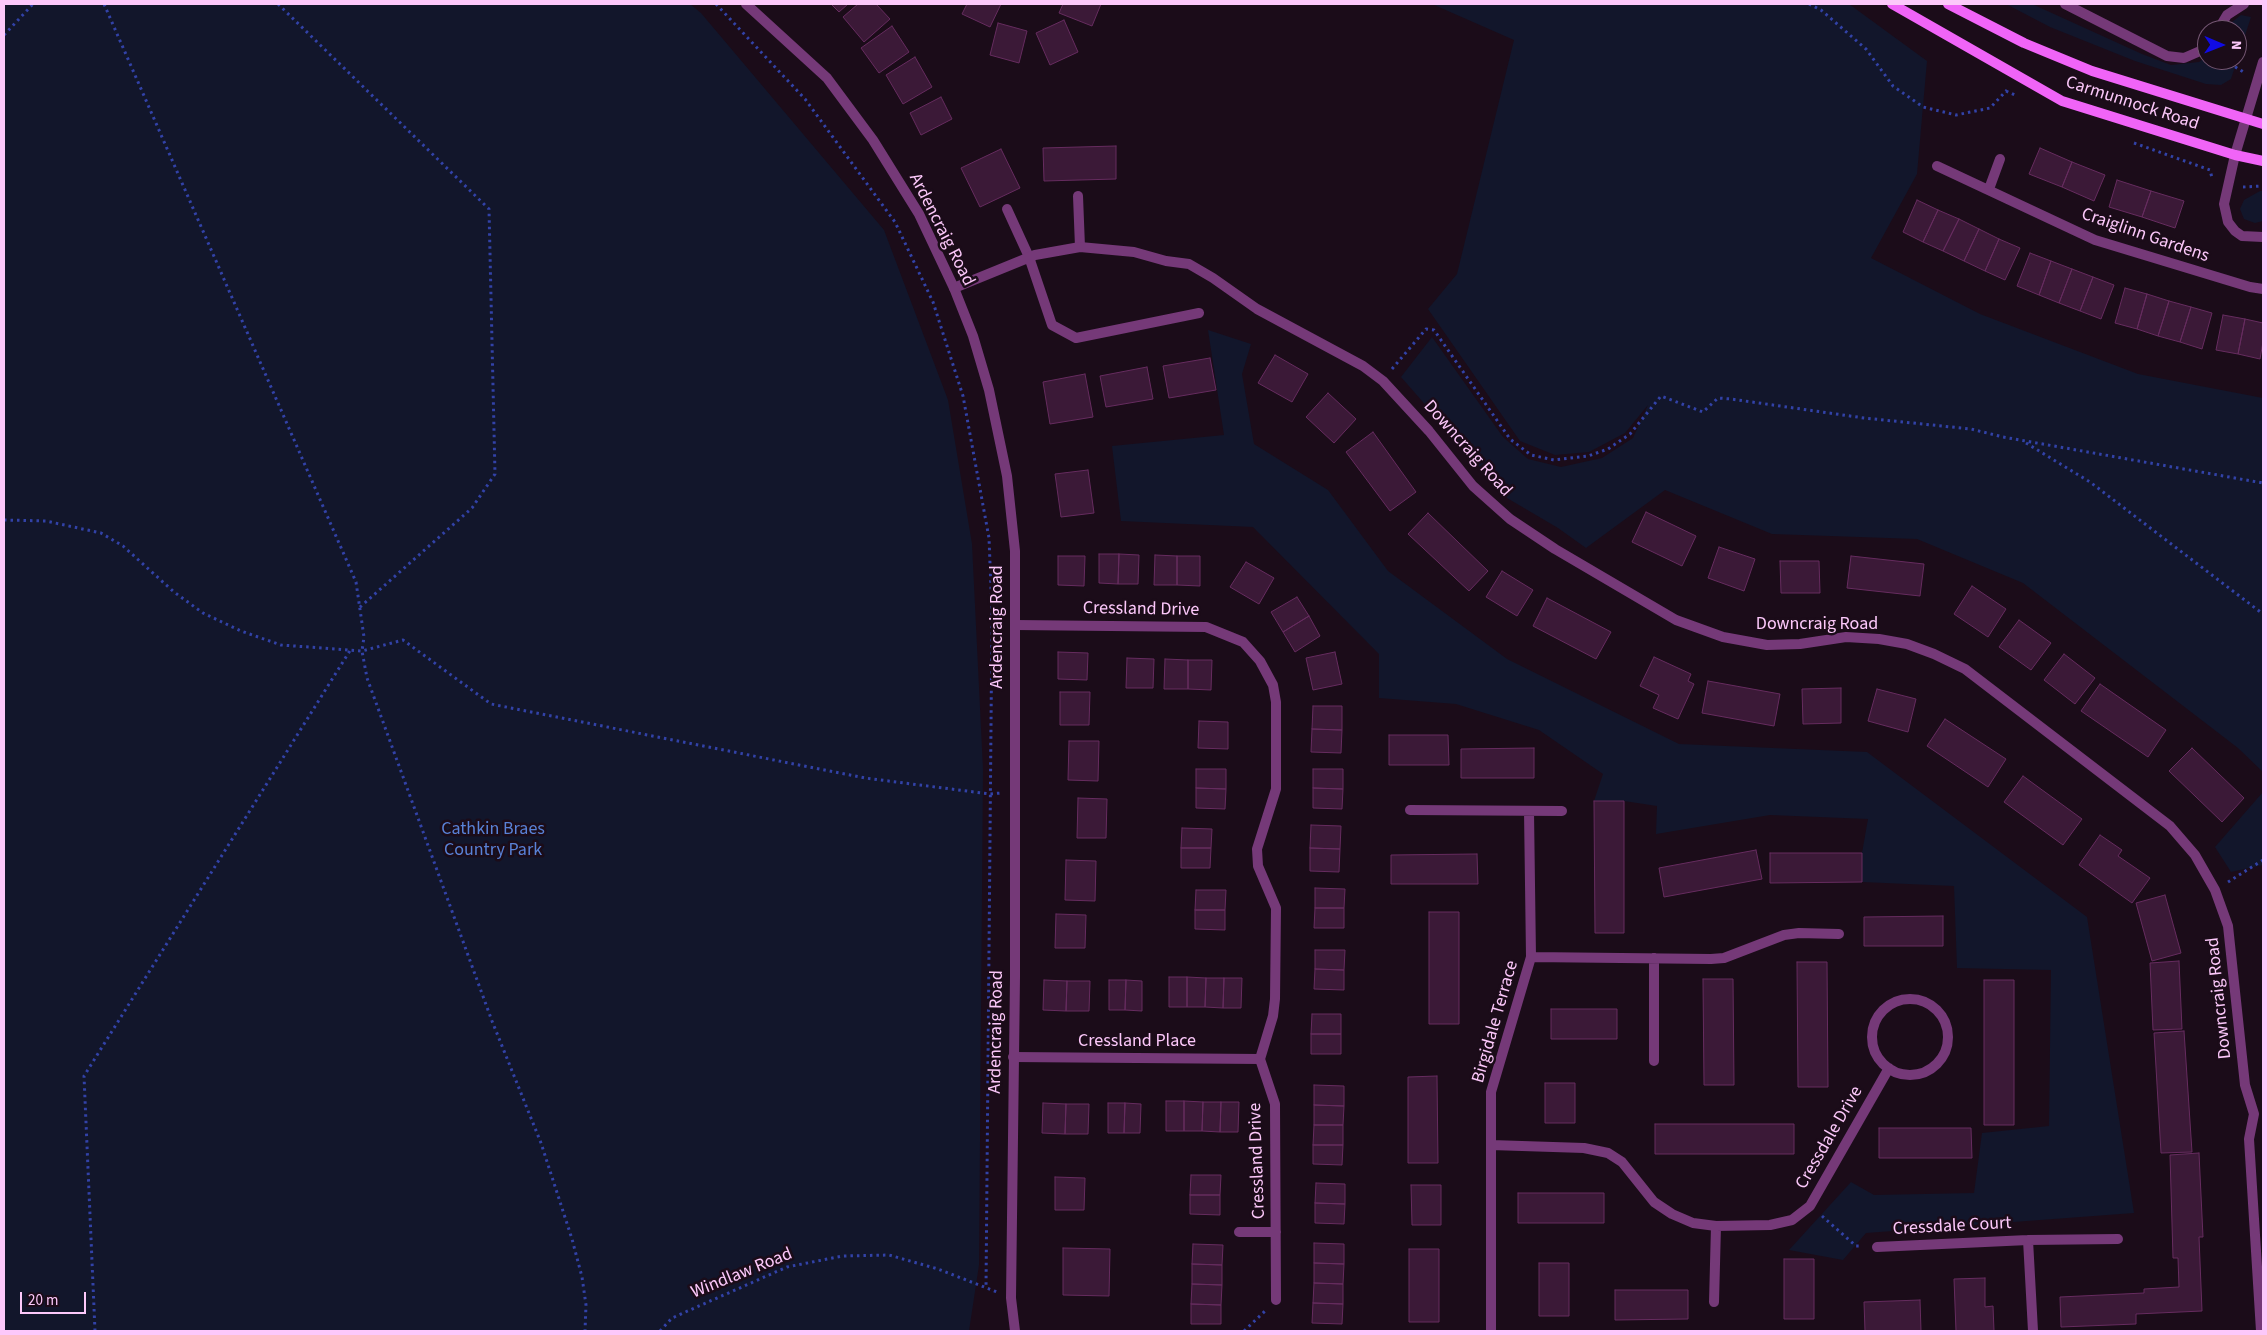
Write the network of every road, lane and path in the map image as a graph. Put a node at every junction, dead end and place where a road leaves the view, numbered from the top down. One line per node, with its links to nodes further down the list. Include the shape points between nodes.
1 (32, 4): 12 (path)
2 (104, 4): 42 (path, via 356,582)
3 (278, 4): 42 (path, via 489,209 494,474 472,508)
4 (716, 4): 48 (path, via 805,99 895,222 933,302 963,396 989,538 992,614)
5 (746, 4): 35 (street, Ardencraig Road, via 827,78 873,140 919,214)
6 (1809, 4): 18 (path, via 1821,10 1866,49 1893,86 1923,106 1956,115 1990,108)
7 (1892, 4): 16 (main road, Carmunnock Road)
8 (1948, 4): 20 (main road, Carmunnock Road, via 2024,44 2092,71)
9 (2065, 4): 13 (street, via 2167,56 2184,58)
10 (2244, 4): 11 (street)
11 (2224, 20)
12 (4, 35)
13 (2197, 52)
14 (2263, 62): 17 (street)
15 (2240, 70): 17 (path)
16 (2015, 74): 18 (path); 23 (main road, Carmunnock Road, via 2062,101)
17 (2257, 80): 20 (street)
18 (2006, 91): 19 (path)
19 (2025, 99)
20 (2246, 119): 21 (main road, Carmunnock Road); 23 (street)
21 (2263, 124)
22 (2126, 139): 27 (path, via 2210,170 2213,181)
23 (2235, 155): 25 (main road, Carmunnock Road); 27 (street)
24 (2000, 159): 29 (street)
25 (2263, 161)
26 (1938, 166): 29 (street, Craiglinn Gardens)
27 (2228, 185): 28 (path); 32 (street, via 2224,204 2228,222 2234,231 2242,236)
28 (2263, 186)
29 (1989, 189): 36 (street, Craiglinn Gardens, via 2095,240)
30 (1078, 196): 33 (street)
31 (1006, 209): 34 (street)
32 (2263, 237)
33 (1080, 246): 34 (street, Downcraig Road); 38 (street, Downcraig Road, via 1134,252 1166,262 1189,264 1257,309 1363,366)
34 (1029, 257): 35 (street, Downcraig Road); 37 (street, via 1052,324 1076,338)
35 (954, 288): 44 (street, Ardencraig Road, via 989,390 1007,476 1014,551)
36 (2263, 289)
37 (1199, 313)
38 (1383, 381): 39 (path, via 1426,328 1434,330 1510,439 1531,455 1554,460 1588,456 1608,449 1630,434 1661,396 1703,412 1718,398 1731,399 1971,429); 53 (street, Downcraig Road, via 1473,486 1510,519 1676,620 1723,637 1767,645 1846,638 1879,639 1916,647 1965,669 2170,826 2195,855)
39 (2023, 441): 40 (path); 43 (path, via 2090,482)
40 (2263, 483)
41 (4, 520): 45 (path, via 46,521 101,533 123,546 174,592 204,613 241,631 281,645)
42 (360, 608): 46 (path, via 364,637)
43 (2263, 614)
44 (1015, 625): 47 (street, Ardencraig Road); 58 (street, Cressland Drive, via 1206,627 1243,642 1260,661 1273,685 1276,702 1276,789 1257,849 1258,866 1276,908 1275,999)
45 (351, 649): 46 (path); 72 (path, via 84,1076)
46 (362, 651): 48 (path, via 403,640 490,704 865,778); 73 (path, via 367,678 492,1021 541,1143 582,1277)
47 (1014, 792): 48 (path); 57 (street, Ardencraig Road)
48 (990, 794): 74 (path, Windlaw Road, via 986,1288 889,1255 843,1256 787,1267 672,1318)
49 (1410, 810): 50 (street)
50 (1529, 811): 51 (street); 55 (street, Birgidale Terrace)
51 (1562, 811)
52 (2263, 860): 53 (path)
53 (2215, 890): 61 (street, Downcraig Road, via 2228,926 2245,1085)
54 (1839, 934): 56 (street, via 1784,935 1724,958)
55 (1531, 957): 56 (street); 62 (street, Birgidale Terrace, via 1494,1076)
56 (1654, 958): 59 (street)
57 (1013, 1057): 58 (street, Cressland Place); 75 (street, Ardencraig Road, via 1011,1298)
58 (1260, 1059): 66 (street, Cressland Drive, via 1275,1104)
59 (1654, 1061)
60 (1889, 1068): 60 (street, via 1875,1052 1872,1039 1876,1021 1883,1010 1908,999 1921,1000 1932,1006 1946,1025 1948,1043 1943,1055 1928,1070 1915,1074 1901,1074); 63 (street, Cressdale Drive)
61 (2259, 1114): 79 (street, Downcraig Road, via 2249,1139)
62 (1491, 1145): 64 (street, Cressdale Drive, via 1584,1148 1608,1153 1622,1162 1654,1202 1672,1214); 77 (street, Birgidale Terrace)
63 (1810, 1206): 64 (street, Cressdale Drive, via 1784,1222); 69 (path, via 1856,1246)
64 (1716, 1226): 71 (street)
65 (1239, 1232): 66 (street)
66 (1276, 1232): 70 (street, Cressland Drive)
67 (2118, 1239): 68 (street, Cressdale Court)
68 (2028, 1240): 69 (street, Cressdale Court); 78 (street, Cressdale Court)
69 (1877, 1247)
70 (1276, 1300): 76 (path)
71 (1714, 1302)
72 (95, 1331)
73 (585, 1331)
74 (660, 1331)
75 (1015, 1331)
76 (1244, 1331)
77 (1491, 1331)
78 (2034, 1331)
79 (2261, 1331)

